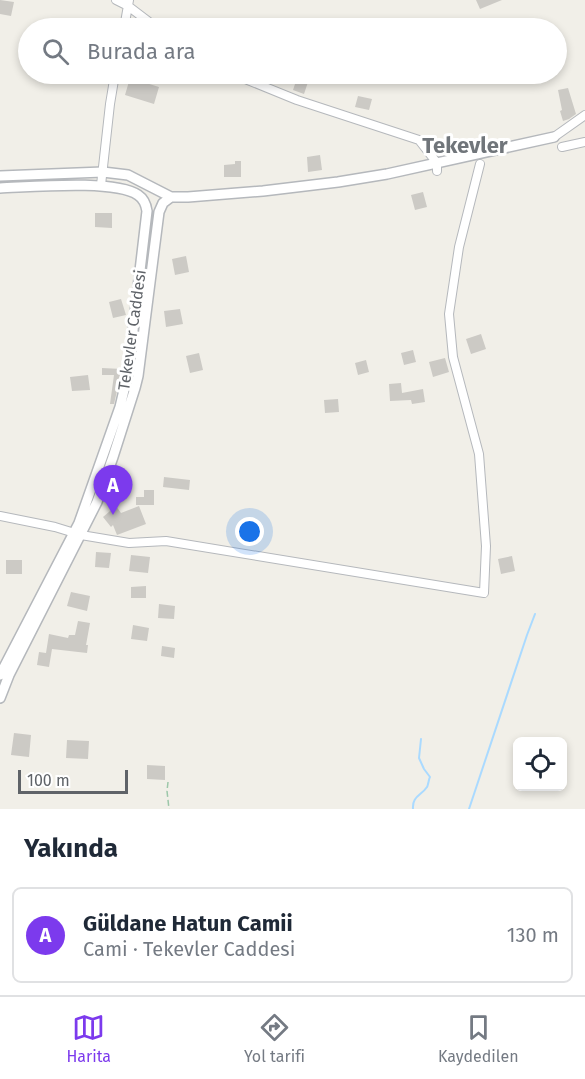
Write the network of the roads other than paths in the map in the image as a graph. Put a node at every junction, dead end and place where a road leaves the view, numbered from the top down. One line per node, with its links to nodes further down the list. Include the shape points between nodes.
1 (116, 0): 2 (street)
2 (129, 3): 3 (street); 4 (street)
3 (126, 18)
4 (146, 18)
5 (113, 84): 13 (street)
6 (258, 84): 12 (street, via 420,140)
7 (585, 115): 8 (street)
8 (554, 137): 12 (street)
9 (585, 142): 10 (street)
10 (562, 147)
11 (480, 164): 19 (street, via 459,247 449,314 453,357 479,454 486,546 484,593 166,541 129,543)
12 (437, 167): 17 (street, via 263,191)
13 (103, 172): 14 (street); 15 (street); 17 (street, via 128,175)
14 (0, 176)
15 (101, 185): 16 (street); 19 (street, Tekevler Caddesi, via 137,194 147,211 126,385)
16 (0, 188)
17 (171, 197): 19 (street, via 159,212 135,388 97,502)
18 (0, 516): 19 (street)
19 (77, 534): 20 (street, Tekevler Caddesi); 21 (street)
20 (0, 675)
21 (0, 698)

